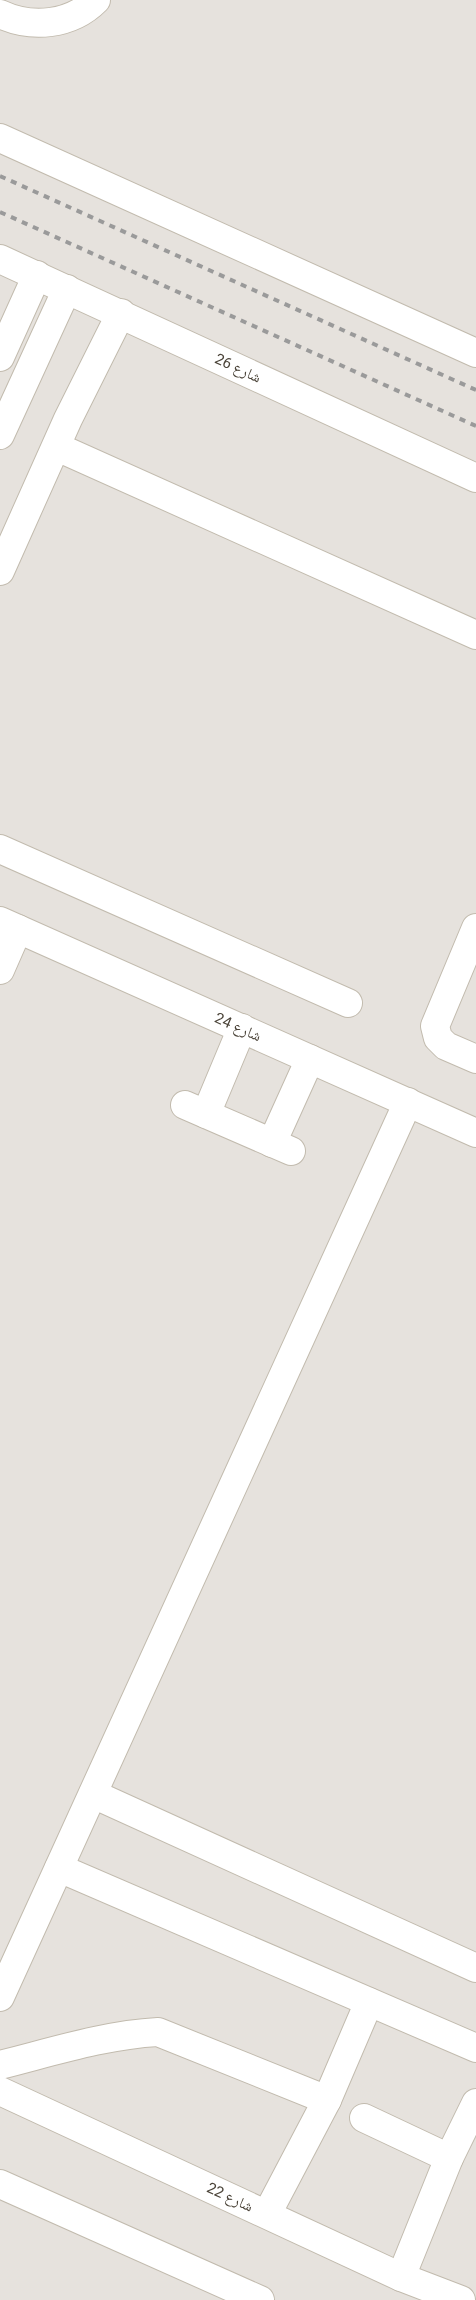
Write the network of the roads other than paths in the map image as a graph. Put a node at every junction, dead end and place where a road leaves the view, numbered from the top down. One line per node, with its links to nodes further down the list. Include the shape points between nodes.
1 (96, 0): 2 (street, via 88,8 64,20 37,24)
2 (0, 14)
3 (0, 138): 8 (street)
4 (0, 259): 5 (street, شارع 26)
5 (37, 275): 6 (street, شارع 26); 9 (street)
6 (67, 289): 7 (street, شارع 26); 10 (street)
7 (121, 313): 11 (street); 12 (street, شارع 26)
8 (476, 353)
9 (0, 356)
10 (0, 435)
11 (57, 447): 13 (street); 14 (street)
12 (476, 478)
13 (0, 571)
14 (476, 635)
15 (0, 849): 19 (street)
16 (9, 925): 18 (street); 20 (street, شارع 24)
17 (476, 928): 22 (street, via 435,1026 438,1038 446,1046)
18 (0, 970)
19 (348, 1003)
20 (242, 1028): 21 (street, شارع 24); 21 (street, via 195,1110 282,1147)
21 (310, 1059): 23 (street, شارع 24)
22 (476, 1059)
23 (408, 1102): 24 (street, شارع 24); 25 (street)
24 (476, 1133)
25 (93, 1794): 26 (street); 27 (street)
26 (59, 1868): 28 (street); 29 (street)
27 (476, 1968)
28 (0, 1997)
29 (368, 2002): 30 (street); 33 (street)
30 (476, 2048)
31 (0, 2065): 33 (street, via 90,2041 158,2032)
32 (0, 2091): 38 (street, شارع 22)
33 (327, 2100): 38 (street)
34 (476, 2103): 36 (street)
35 (364, 2118): 36 (street)
36 (449, 2158): 39 (street)
37 (0, 2184): 41 (street)
38 (267, 2214): 39 (street, شارع 22)
39 (401, 2277): 42 (street, شارع 22)
40 (476, 2288): 43 (street)
41 (260, 2300)
42 (461, 2300)
43 (470, 2300)

